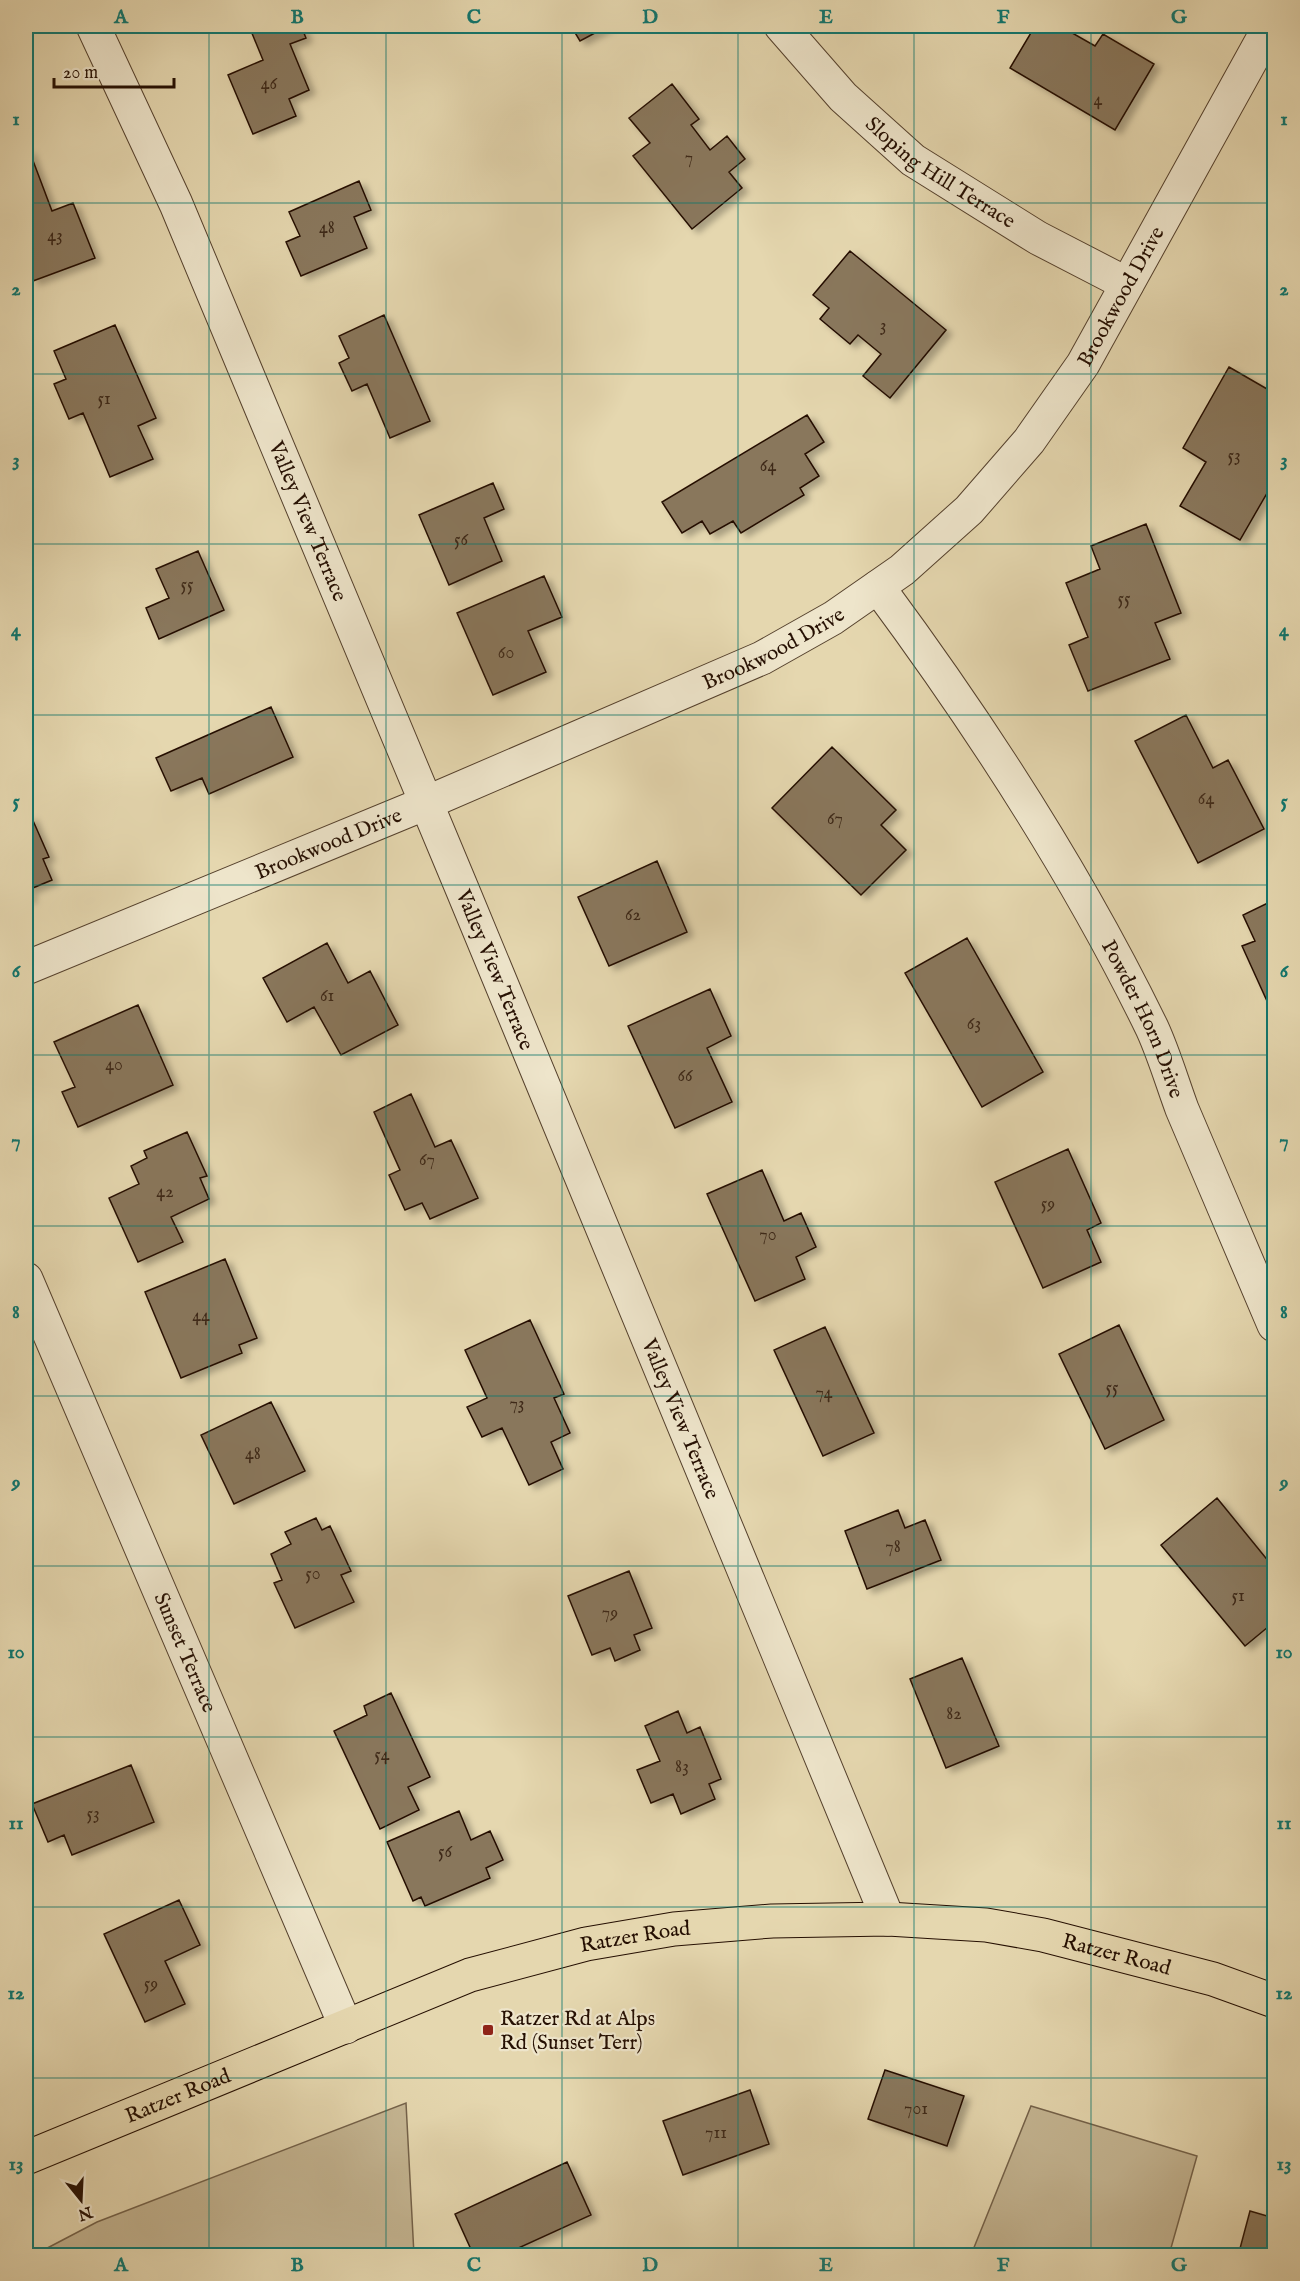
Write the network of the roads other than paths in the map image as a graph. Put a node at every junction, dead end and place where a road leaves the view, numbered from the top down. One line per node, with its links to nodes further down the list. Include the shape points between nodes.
1 (93, 26): 6 (street, Valley View Terrace, via 176,204)
2 (781, 26): 4 (street, Sloping Hill Terrace, via 843,97 913,160 1038,238)
3 (1270, 26): 4 (street, Brookwood Drive)
4 (1127, 284): 5 (street, Brookwood Drive, via 1083,364 1029,441 969,510)
5 (878, 587): 6 (street, Brookwood Drive, via 762,658); 9 (street, Powder Horn Drive, via 1013,780 1086,903 1152,1030)
6 (426, 803): 7 (street, Brookwood Drive); 10 (street, Valley View Terrace)
7 (26, 968)
8 (26, 1279): 12 (street, Sunset Terrace)
9 (1275, 1325)
10 (888, 1919): 11 (main road, Ratzer Road, via 986,1925 1043,1935 1213,1979); 12 (main road, Ratzer Road, via 772,1921 674,1929 586,1944 470,1975)
11 (1275, 2001)
12 (346, 2026): 13 (main road, Ratzer Road)
13 (26, 2158)

